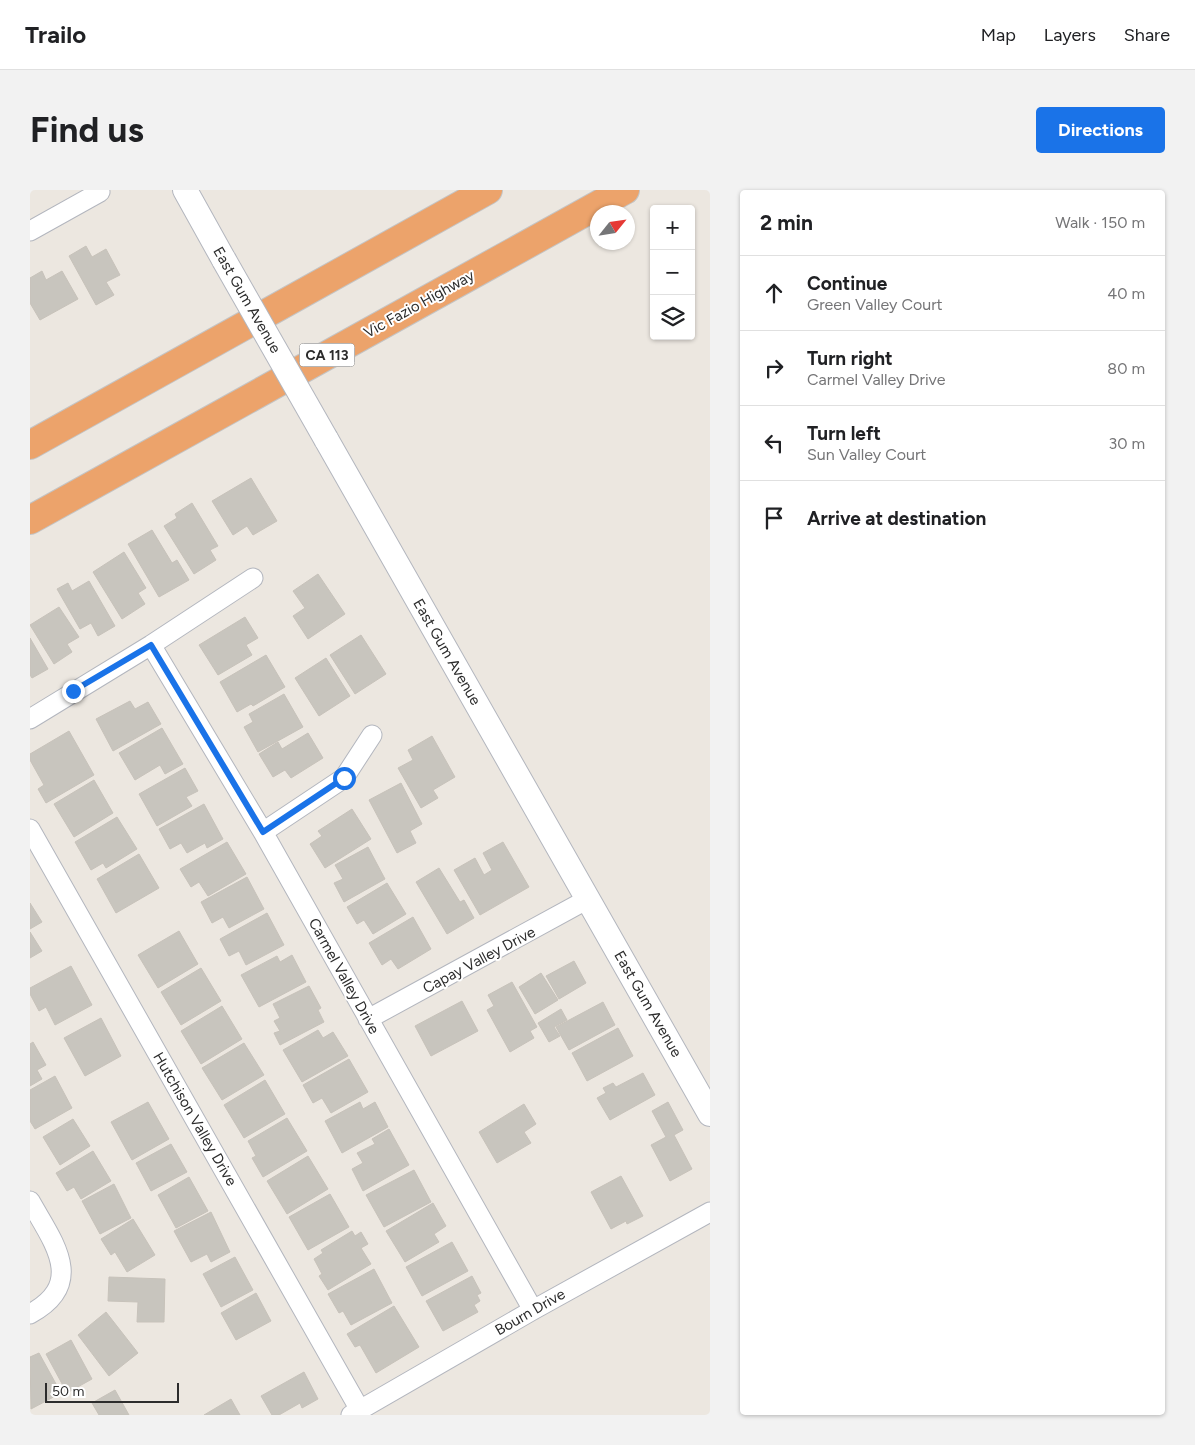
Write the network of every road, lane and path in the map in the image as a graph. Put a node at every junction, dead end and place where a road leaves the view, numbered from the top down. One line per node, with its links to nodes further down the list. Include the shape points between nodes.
1 (185, 190): 14 (street, East Gum Avenue, bridge)
2 (488, 190): 6 (highway)
3 (625, 190): 7 (highway, Vic Fazio Highway / CA 113)
4 (100, 192): 5 (street)
5 (30, 232)
6 (30, 445)
7 (30, 520)
8 (253, 578): 9 (street)
9 (151, 645): 10 (street); 13 (street, Carmel Valley Drive)
10 (30, 719)
11 (372, 735): 13 (street, via 344,778)
12 (30, 829): 21 (street, Hutchison Valley Drive)
13 (263, 832): 15 (street, Carmel Valley Drive)
14 (588, 899): 15 (street, Capay Valley Drive); 16 (street, East Gum Avenue)
15 (368, 1019): 19 (street, Carmel Valley Drive)
16 (710, 1114)
17 (30, 1200): 20 (street, via 57,1248 63,1273 57,1293)
18 (710, 1212): 19 (street, Bourn Drive)
19 (533, 1310): 21 (street, Bourn Drive)
20 (30, 1314)
21 (356, 1412)

